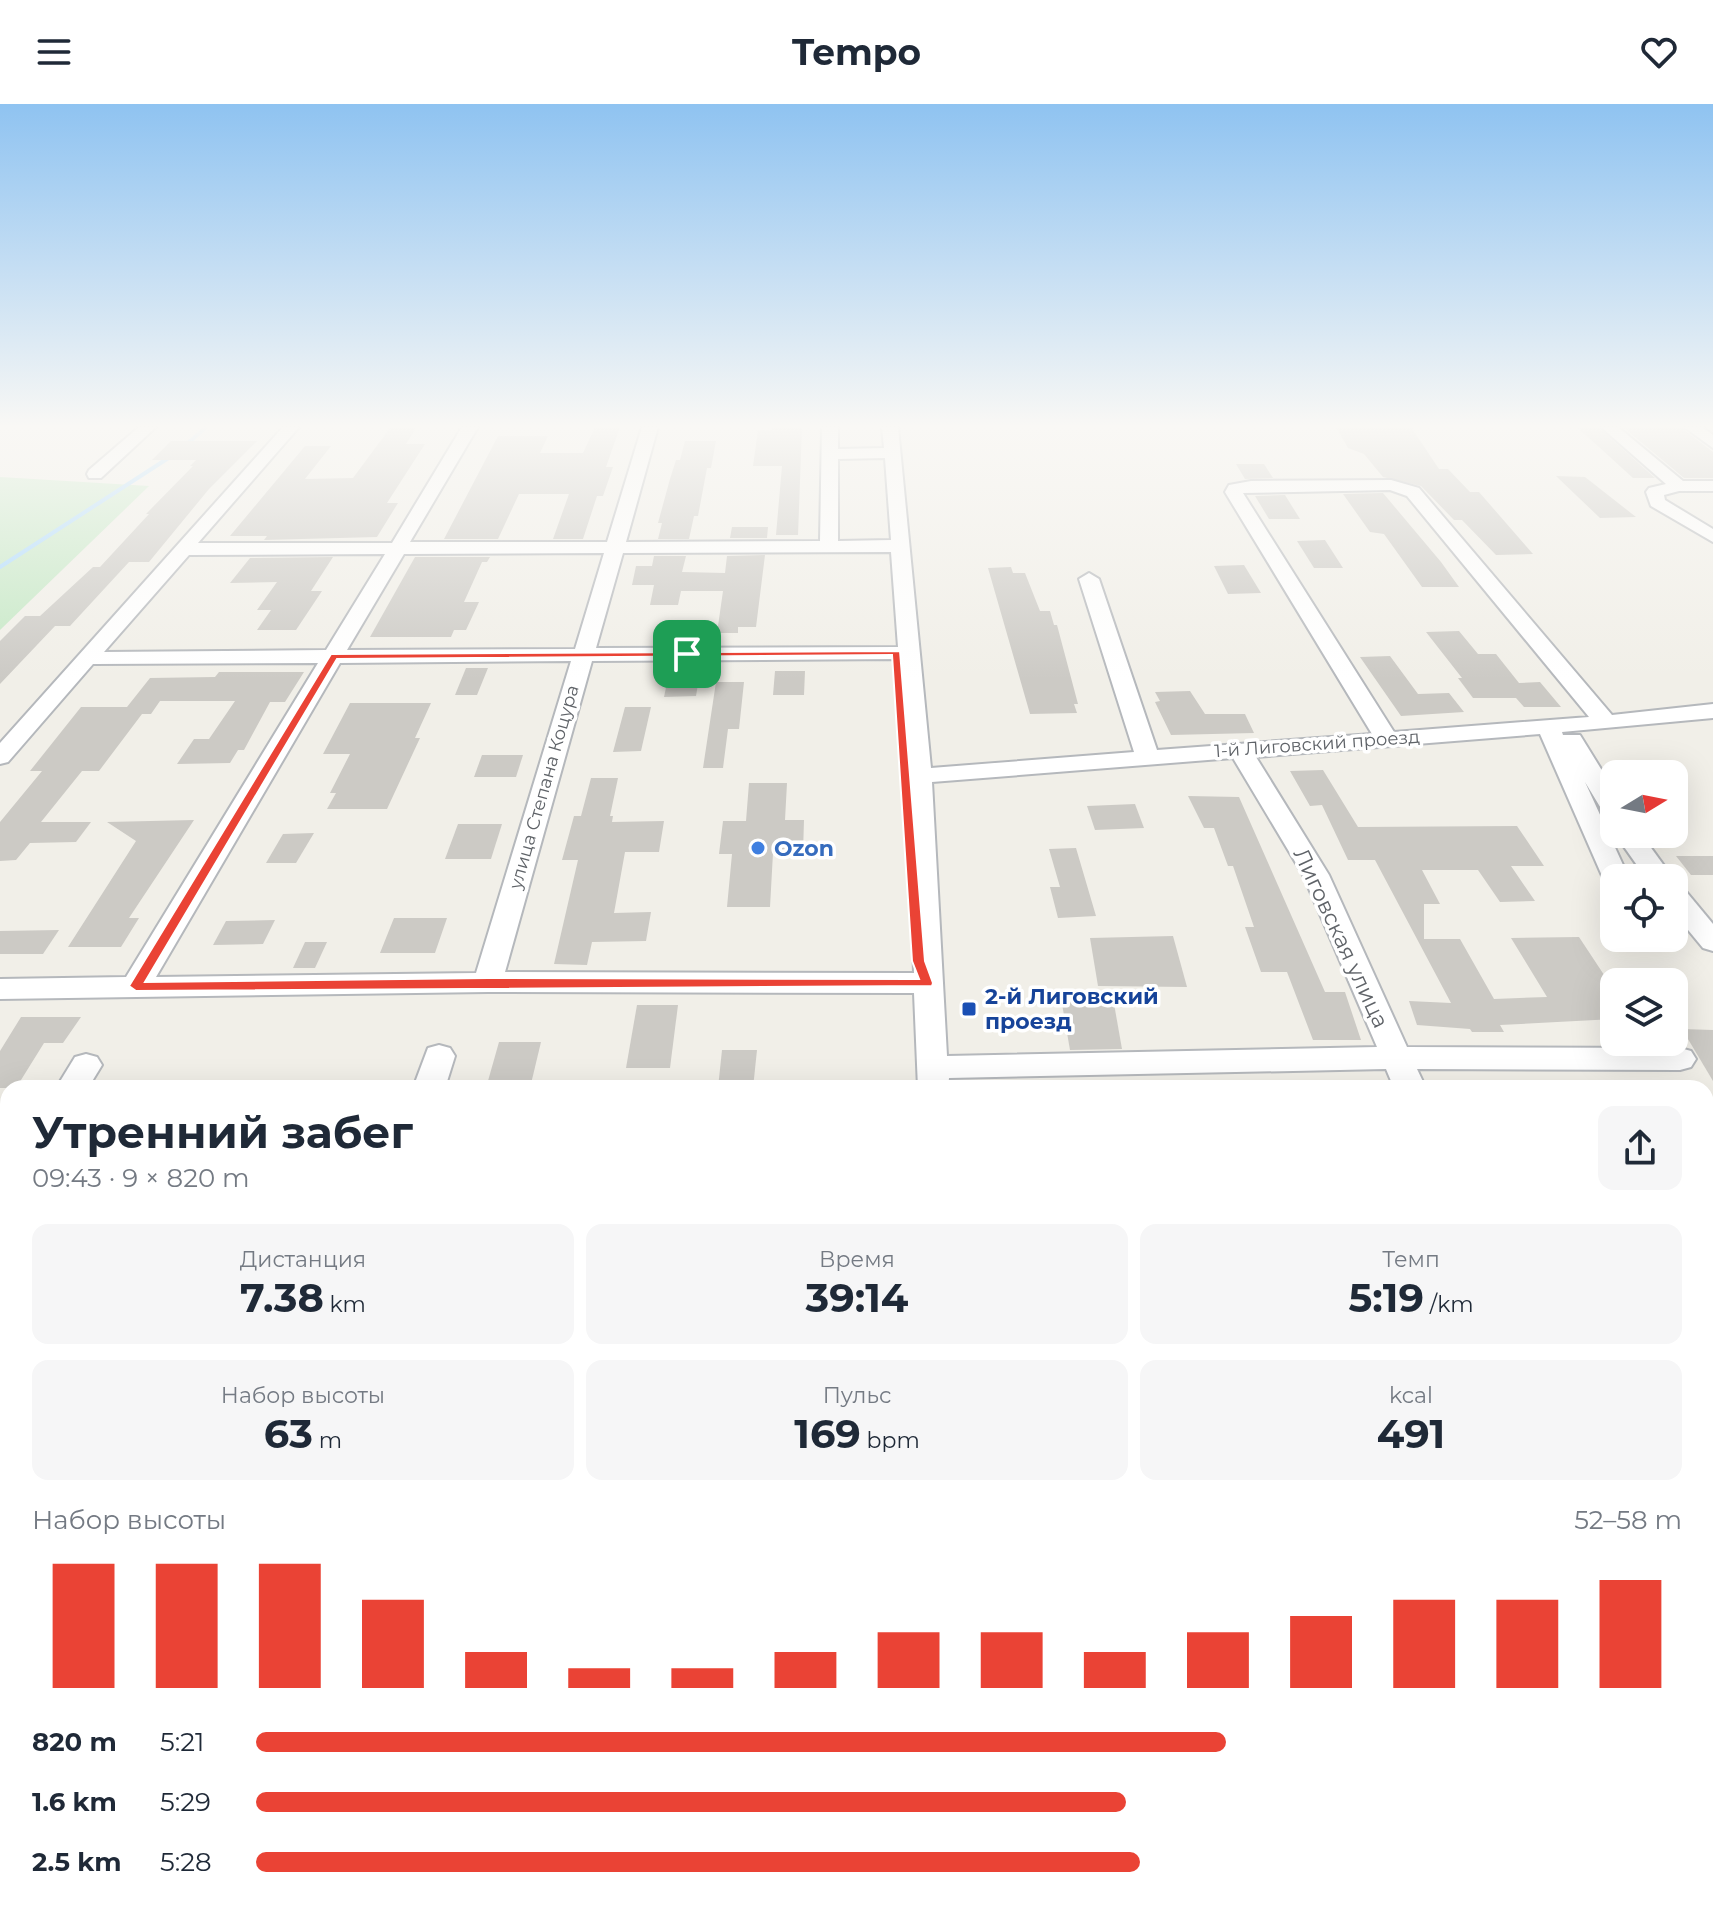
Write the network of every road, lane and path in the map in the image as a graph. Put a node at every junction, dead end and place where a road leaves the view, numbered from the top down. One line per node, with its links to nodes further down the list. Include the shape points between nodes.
1 (215, 511): 15 (street)
2 (419, 511): 12 (street)
3 (625, 511): 13 (street, улица Степана Коцура)
4 (829, 511): 14 (street)
5 (892, 511): 11 (street)
6 (896, 511): 30 (street)
7 (1246, 511): 26 (street)
8 (1429, 511): 23 (street)
9 (1672, 511): 10 (street)
10 (1713, 537)
11 (894, 546): 14 (street); 17 (street)
12 (398, 547): 13 (street); 15 (street); 19 (street)
13 (615, 547): 14 (street); 18 (street, улица Степана Коцура)
14 (829, 547)
15 (181, 549): 20 (street)
16 (1089, 579): 29 (street)
17 (897, 653): 18 (street); 36 (street, via 918,961)
18 (582, 655): 19 (street); 35 (street, улица Степана Коцура)
19 (334, 656): 20 (street); 37 (street)
20 (87, 658): 28 (street)
21 (1713, 711): 22 (street, 1-й Лиговский проезд)
22 (1684, 716): 23 (street, 1-й Лиговский проезд); 25 (street)
23 (1606, 722): 24 (street, 1-й Лиговский проезд)
24 (1556, 726): 26 (street, 1-й Лиговский проезд); 31 (street); 32 (street)
25 (1713, 734)
26 (1386, 738): 27 (street, 1-й Лиговский проезд)
27 (1240, 750): 29 (street, 1-й Лиговский проезд); 40 (street, Лиговская улица, via 1316,875)
28 (0, 757)
29 (1147, 757): 30 (street, 1-й Лиговский проезд)
30 (920, 776): 36 (street)
31 (1600, 790)
32 (1610, 864)
33 (1688, 910): 34 (street)
34 (1709, 933)
35 (488, 982): 36 (street); 37 (street)
36 (927, 983): 43 (street)
37 (136, 986): 38 (street)
38 (0, 989)
39 (439, 1056): 44 (street)
40 (1396, 1058): 41 (street); 42 (street); 45 (street, Лиговская улица)
41 (1680, 1059)
42 (1018, 1077): 43 (street)
43 (932, 1078)
44 (432, 1080)
45 (1406, 1080)

